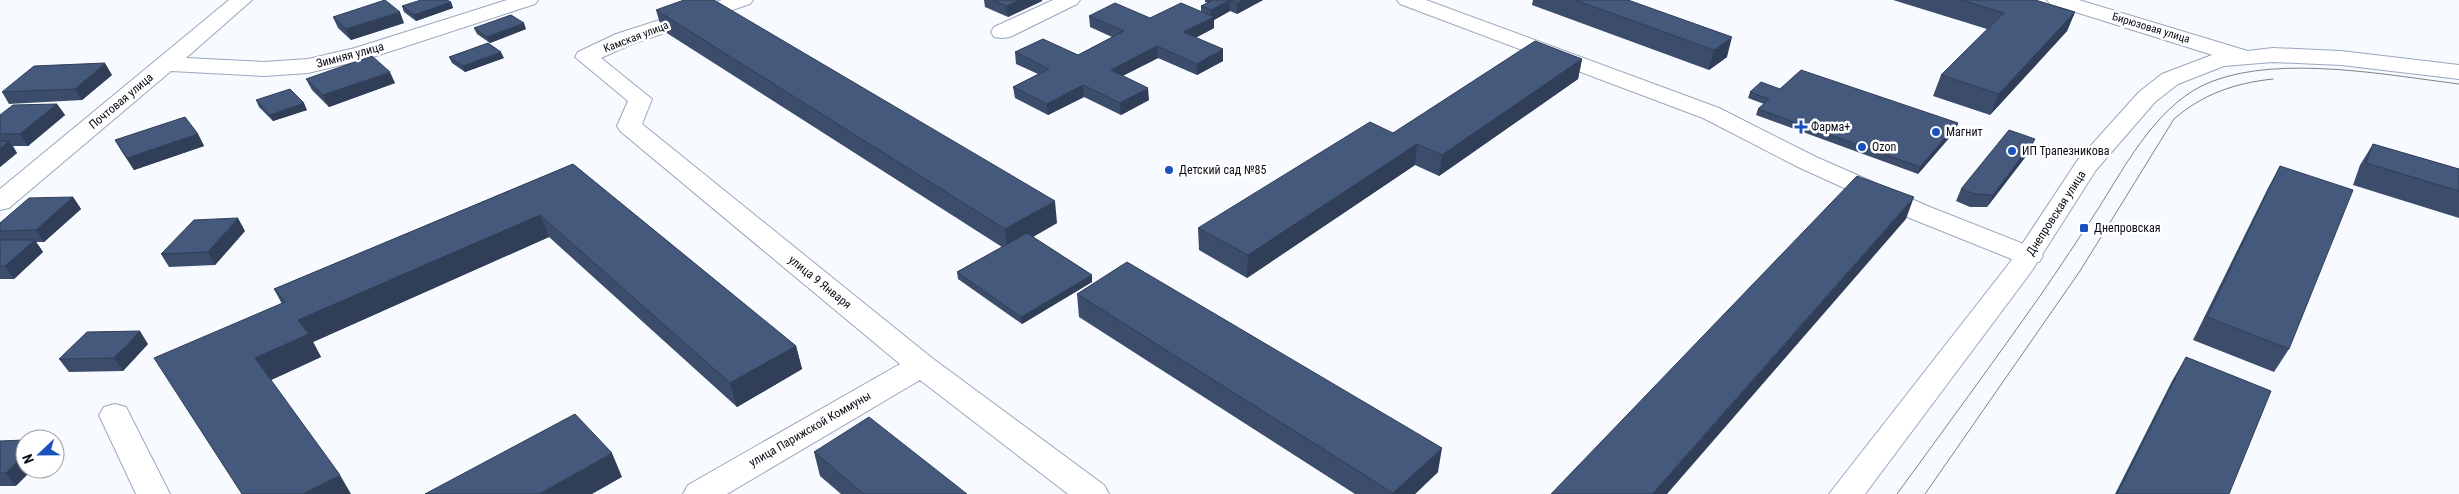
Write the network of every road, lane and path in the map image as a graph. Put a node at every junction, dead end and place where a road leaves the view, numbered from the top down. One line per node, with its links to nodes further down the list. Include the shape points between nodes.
1 (242, 0): 10 (street, Почтовая улица)
2 (528, 0): 10 (street, Зимняя улица, via 362,53 308,66 272,69)
3 (743, 0): 8 (street, Камская улица, via 624,39)
4 (1070, 0): 7 (street)
5 (1407, 0): 13 (street, via 1711,113 1816,166)
6 (2057, 0): 9 (street, Бирюзовая улица)
7 (1002, 32)
8 (586, 57): 14 (street, улица 9 Января, via 640,99 629,126)
9 (2243, 57): 11 (street, Днепровская улица, via 2302,55); 13 (street, Днепровская улица, via 2220,60 2184,72 2147,97 2086,166)
10 (165, 64): 12 (street, Почтовая улица)
11 (2459, 72)
12 (0, 202)
13 (2029, 256): 19 (street, Днепровская улица)
14 (921, 365): 17 (street, улица Парижской Коммуны); 18 (street, улица 9 Января)
15 (115, 415): 16 (street)
16 (153, 494)
17 (700, 494)
18 (1092, 494)
19 (1846, 494)

